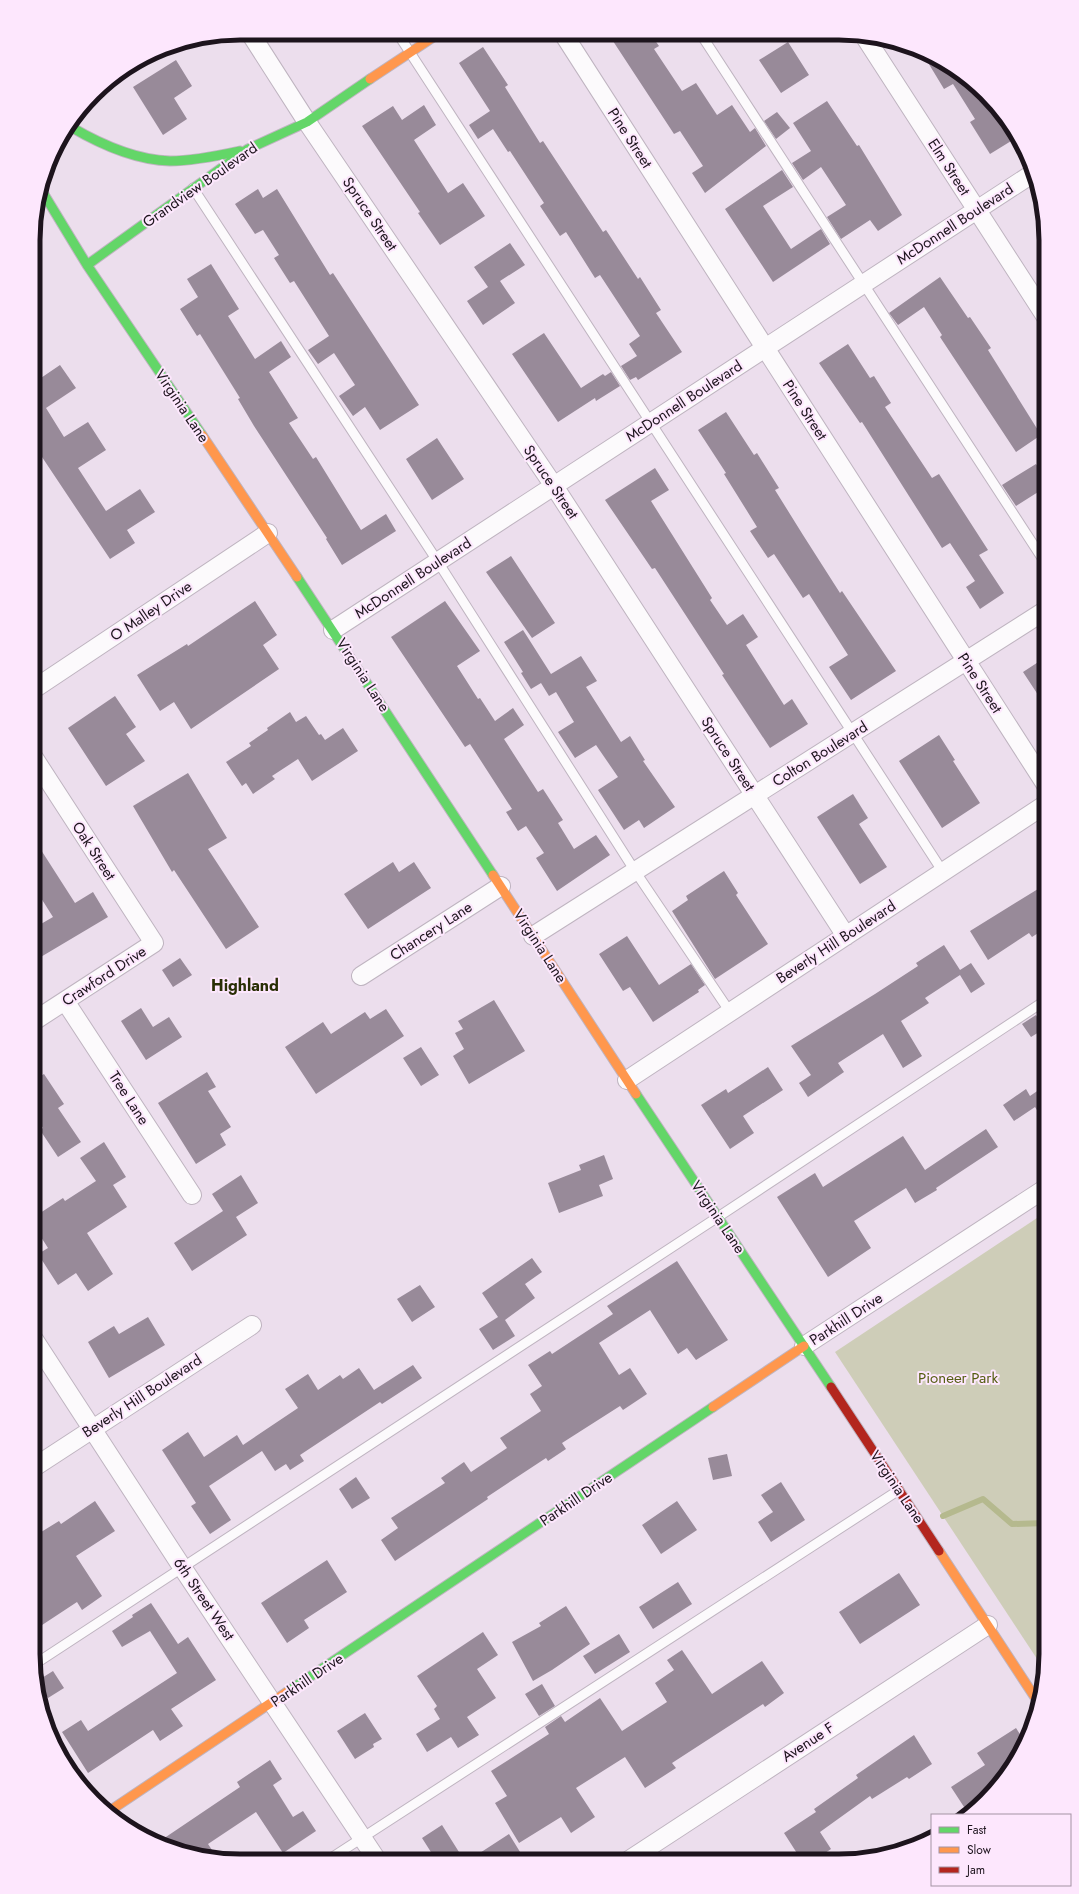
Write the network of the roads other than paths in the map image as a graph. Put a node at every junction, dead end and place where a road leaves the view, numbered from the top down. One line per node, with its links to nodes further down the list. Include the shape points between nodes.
1 (254, 40): 8 (street, Spruce Street)
2 (402, 40): 7 (lane)
3 (429, 40): 7 (street, Grandview Boulevard)
4 (567, 40): 18 (street, Pine Street)
5 (705, 40): 16 (lane)
6 (869, 43): 14 (street, Elm Street)
7 (410, 53): 8 (street, Grandview Boulevard); 19 (lane)
8 (307, 122): 10 (street, Grandview Boulevard); 20 (street, Spruce Street)
9 (75, 128): 10 (street, via 116,149 158,160 198,159)
10 (248, 150): 12 (street, Grandview Boulevard)
11 (1028, 176): 14 (street, McDonnell Boulevard)
12 (193, 188): 15 (street, Grandview Boulevard); 23 (lane)
13 (45, 196): 15 (street, Virginia Lane)
14 (977, 210): 16 (street, McDonnell Boulevard); 17 (street, Elm Street)
15 (87, 265): 21 (street, Virginia Lane)
16 (864, 284): 18 (street, McDonnell Boulevard); 22 (lane)
17 (1039, 306)
18 (765, 348): 19 (street, McDonnell Boulevard); 26 (street, Pine Street)
19 (652, 422): 20 (street, McDonnell Boulevard); 28 (lane)
20 (554, 486): 23 (street, McDonnell Boulevard); 31 (street, Spruce Street)
21 (268, 533): 25 (street, Virginia Lane); 27 (street, O Malley Drive)
22 (1039, 553)
23 (438, 562): 25 (street, McDonnell Boulevard); 33 (lane)
24 (1039, 614): 26 (street, Colton Boulevard)
25 (333, 630): 35 (street, Virginia Lane)
26 (966, 661): 28 (street, Colton Boulevard); 30 (street, Pine Street)
27 (40, 685)
28 (853, 733): 31 (street, Colton Boulevard); 34 (lane)
29 (40, 767): 38 (street, Oak Street)
30 (1039, 774)
31 (755, 795): 33 (street, Colton Boulevard); 37 (street, Spruce Street)
32 (1039, 809): 34 (street, Beverly Hill Boulevard)
33 (635, 871): 36 (street, Colton Boulevard); 42 (lane)
34 (943, 872): 37 (street, Beverly Hill Boulevard)
35 (501, 886): 36 (street, Virginia Lane); 39 (street, Chancery Lane)
36 (533, 936): 44 (street, Virginia Lane)
37 (846, 936): 42 (street, Beverly Hill Boulevard)
38 (154, 943): 40 (street, Crawford Drive)
39 (361, 976)
40 (66, 1001): 43 (street, Crawford Drive); 46 (street, Tree Lane)
41 (1039, 1005): 47 (lane)
42 (730, 1012): 44 (street, Beverly Hill Boulevard)
43 (40, 1017)
44 (627, 1080): 47 (street, Virginia Lane)
45 (1039, 1193): 49 (street, Parkhill Drive)
46 (192, 1196)
47 (718, 1217): 49 (street, Virginia Lane); 54 (lane)
48 (252, 1325): 51 (street, Beverly Hill Boulevard)
49 (804, 1346): 53 (street, Virginia Lane); 58 (street, Parkhill Drive)
50 (40, 1348): 51 (street, 6th Street West)
51 (93, 1428): 52 (street, Beverly Hill Boulevard); 54 (street, 6th Street West)
52 (40, 1463)
53 (899, 1490): 55 (street, Virginia Lane); 60 (lane)
54 (182, 1566): 56 (lane); 58 (street, 6th Street West)
55 (988, 1625): 57 (street, Virginia Lane); 63 (street, Avenue F)
56 (40, 1661)
57 (1034, 1696)
58 (273, 1702): 59 (street, Parkhill Drive); 60 (street, 6th Street West)
59 (113, 1809)
60 (362, 1837): 61 (lane); 62 (street, 6th Street West)
61 (337, 1854)
62 (373, 1854)
63 (637, 1854)

